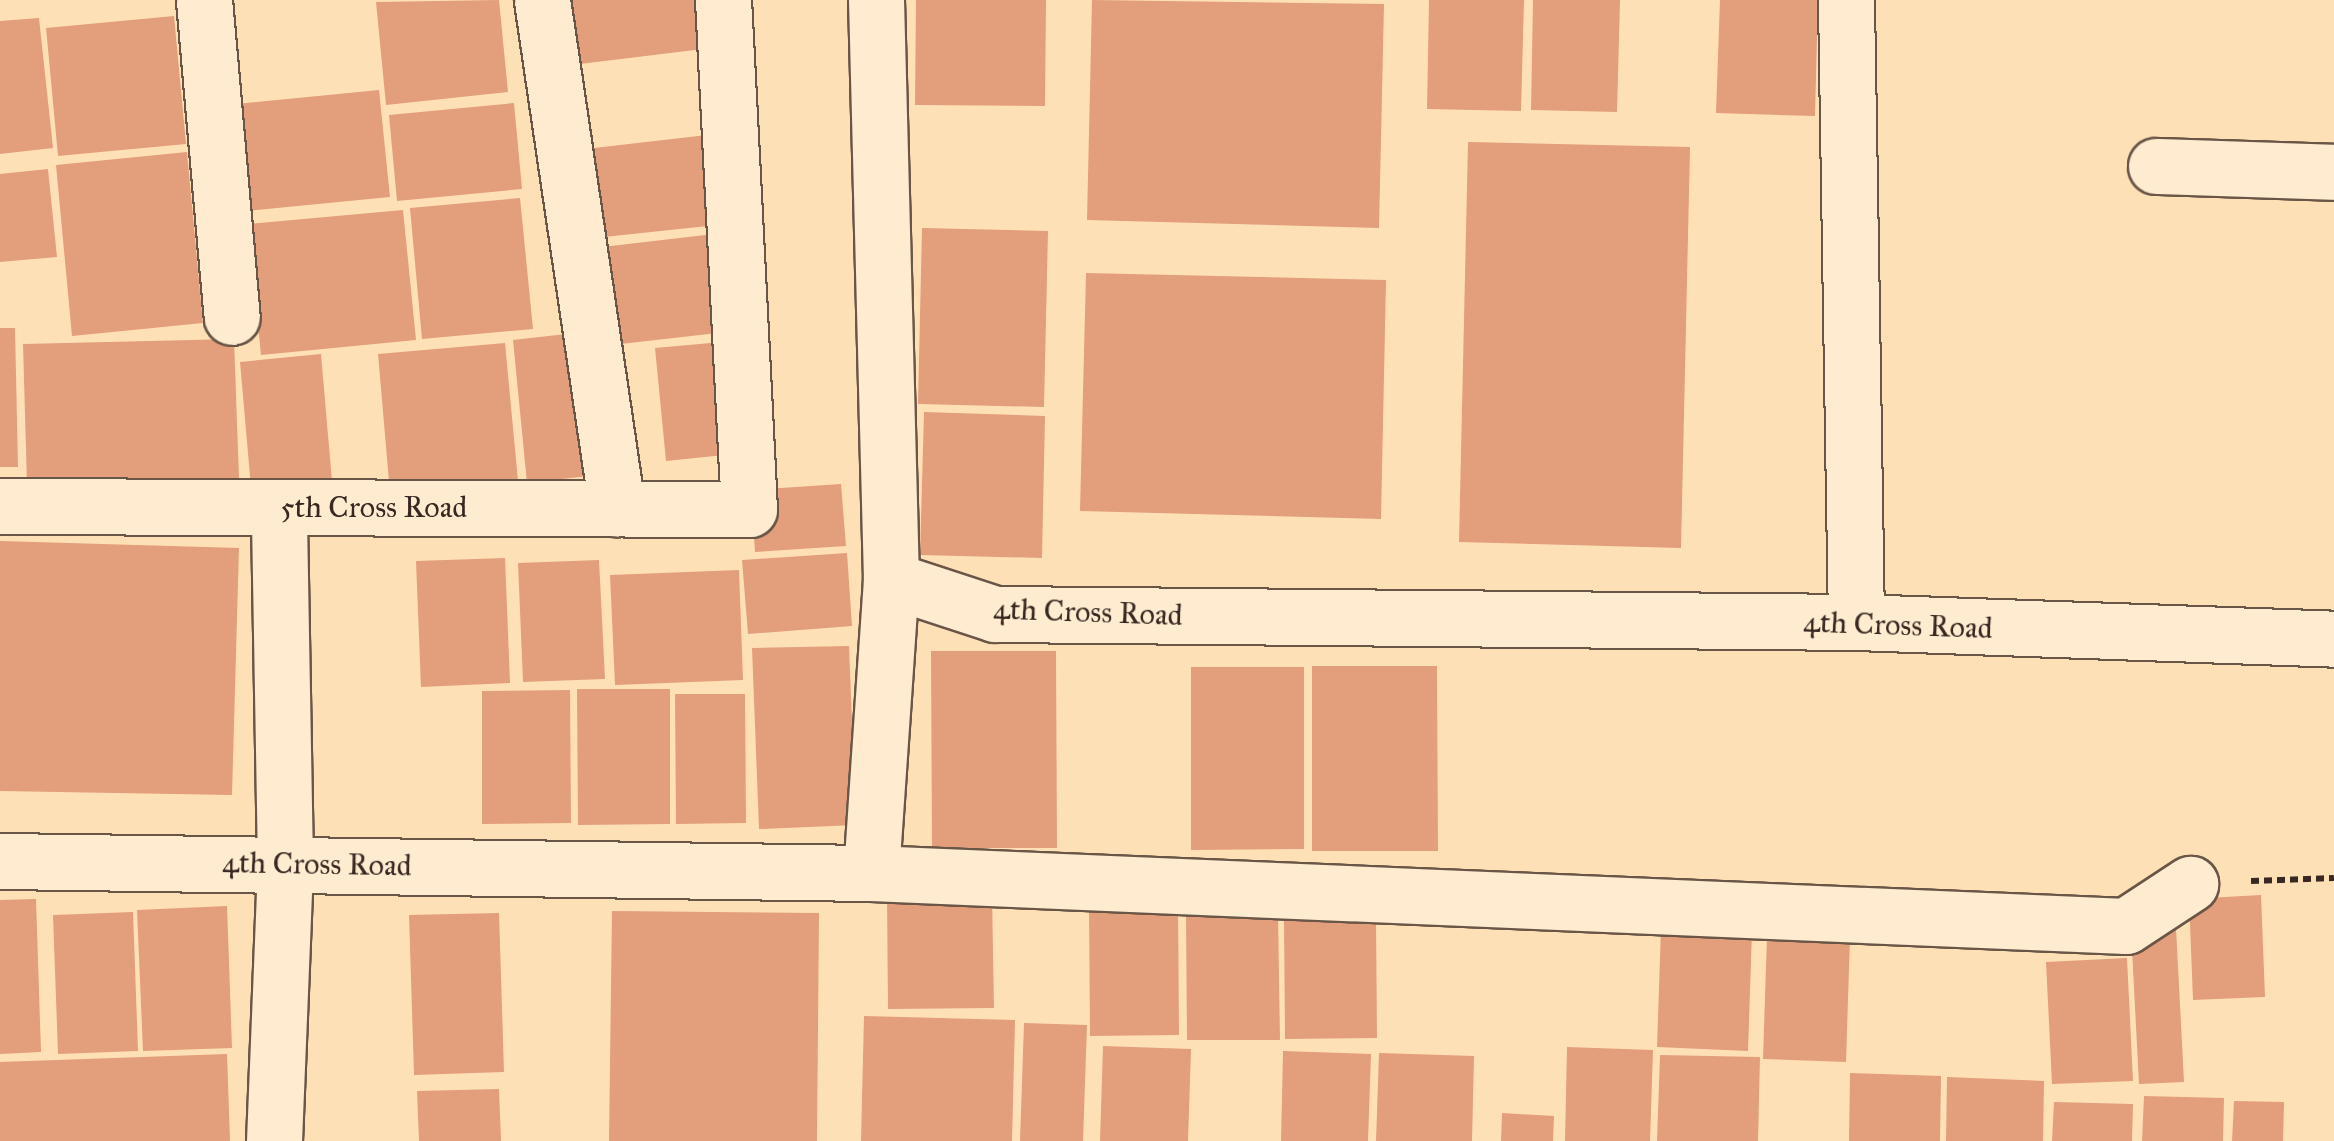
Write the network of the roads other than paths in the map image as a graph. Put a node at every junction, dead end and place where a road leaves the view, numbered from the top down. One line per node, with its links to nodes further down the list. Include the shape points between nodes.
1 (204, 0): 8 (street)
2 (542, 0): 11 (street)
3 (723, 0): 11 (street, 5th Cross Road, via 749,509)
4 (876, 0): 12 (street)
5 (1846, 0): 13 (street)
6 (2156, 166): 7 (street)
7 (2334, 172)
8 (232, 317)
9 (0, 506): 10 (street, 5th Cross Road)
10 (279, 507): 11 (street, 5th Cross Road); 16 (street)
11 (617, 508)
12 (891, 580): 13 (street, 4th Cross Road, via 995,614); 17 (street)
13 (1856, 622): 14 (street, 4th Cross Road)
14 (2334, 639)
15 (0, 861): 16 (street, 4th Cross Road)
16 (284, 863): 17 (street, 4th Cross Road); 19 (street)
17 (871, 873): 18 (street, 4th Cross Road, via 2126,926)
18 (2190, 884)
19 (274, 1141)

